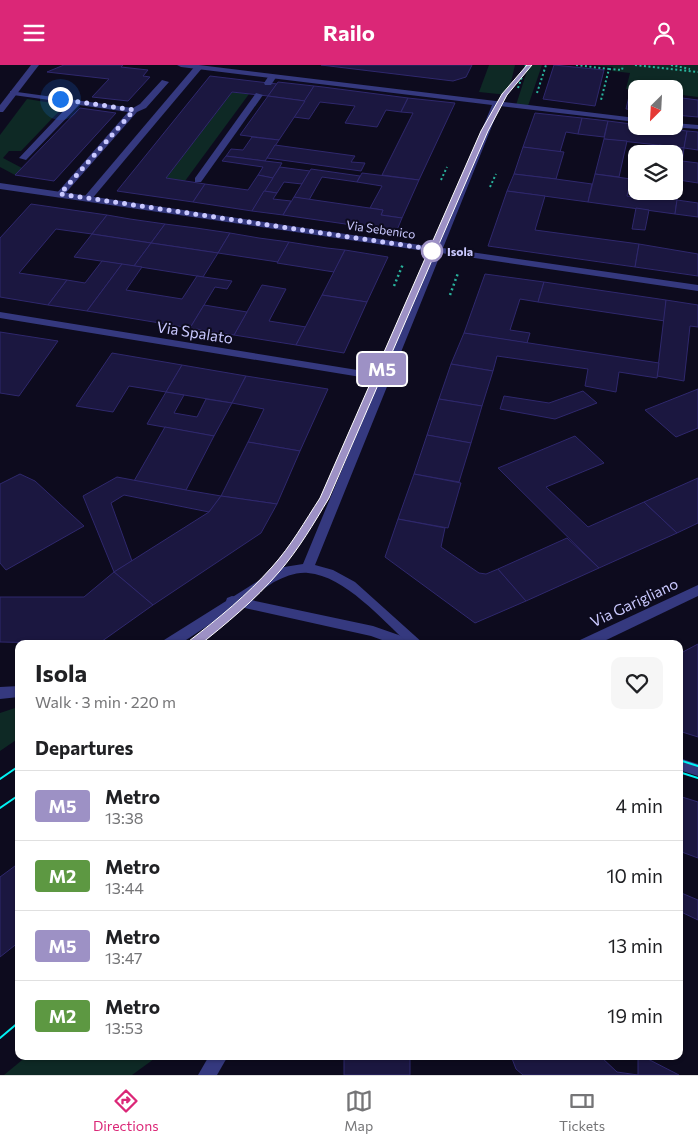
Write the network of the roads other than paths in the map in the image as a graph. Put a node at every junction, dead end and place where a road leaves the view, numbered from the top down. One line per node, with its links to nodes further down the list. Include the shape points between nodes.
1 (35, 65): 5 (street)
2 (181, 65): 3 (street)
3 (199, 67): 8 (street, via 271,79); 18 (street)
4 (164, 82): 10 (street, via 143,106)
5 (13, 93): 7 (street); 9 (street)
6 (259, 95): 15 (street)
7 (77, 102): 10 (street); 14 (street)
8 (497, 103): 11 (street); 19 (street)
9 (0, 110)
10 (134, 110): 17 (street)
11 (628, 119)
12 (683, 126): 13 (street)
13 (698, 127)
14 (23, 159)
15 (198, 180)
16 (0, 186): 17 (street, Via Sebenico)
17 (60, 194): 18 (street, Via Sebenico)
18 (88, 198): 19 (street, Via Sebenico)
19 (437, 250): 20 (street, Via Sebenico); 22 (street)
20 (698, 288)
21 (0, 315): 22 (street, Via Spalato)
22 (385, 379): 23 (street)
23 (307, 569): 25 (street, via 288,570); 28 (street, via 329,573 351,585)
24 (698, 590): 29 (street, Via Garigliano)
25 (232, 601): 26 (street); 27 (street, via 373,631)
26 (176, 640)
27 (397, 640)
28 (413, 640)
29 (592, 640)
30 (15, 691): 31 (street)
31 (0, 693)
32 (683, 765): 33 (street)
33 (698, 771)
34 (216, 1060): 35 (street)
35 (207, 1075)

